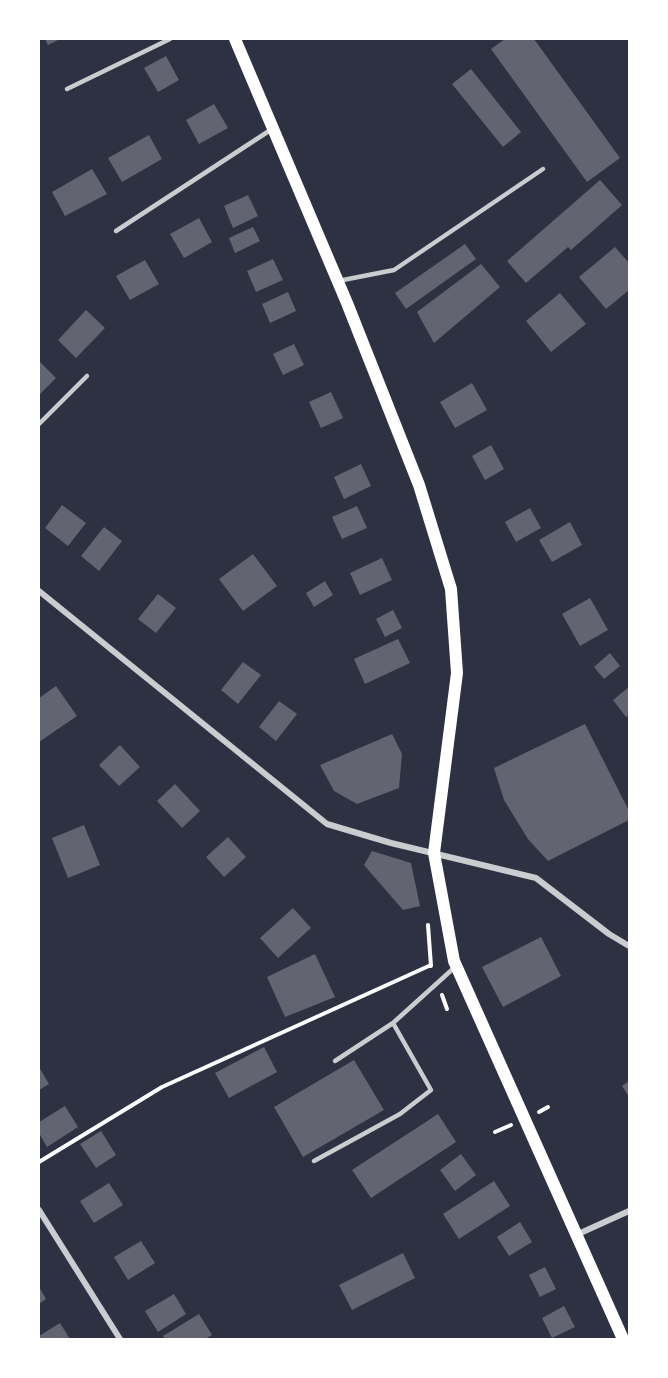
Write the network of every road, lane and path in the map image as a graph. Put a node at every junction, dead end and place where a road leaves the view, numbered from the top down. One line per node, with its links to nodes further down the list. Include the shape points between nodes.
1 (170, 39): 3 (lane)
2 (235, 39): 4 (main road)
3 (68, 89)
4 (273, 128): 6 (lane); 7 (main road)
5 (543, 169): 7 (lane, via 394,270)
6 (116, 231)
7 (338, 281): 11 (main road, via 418,485 451,589 456,673)
8 (87, 376): 9 (lane)
9 (39, 424)
10 (39, 591): 11 (street, via 327,824)
11 (434, 853): 13 (street, via 536,878); 15 (main road)
12 (428, 919): 14 (path)
13 (629, 946)
14 (431, 965): 16 (path); 21 (path, via 162,1087)
15 (456, 966): 16 (lane); 24 (main road)
16 (437, 983): 17 (path); 18 (lane)
17 (447, 1009)
18 (393, 1023): 19 (lane); 20 (lane, via 431,1090 400,1114)
19 (335, 1061)
20 (314, 1161)
21 (39, 1162)
22 (39, 1210): 25 (street)
23 (629, 1211): 24 (street)
24 (576, 1235): 26 (main road)
25 (120, 1339)
26 (623, 1339)

